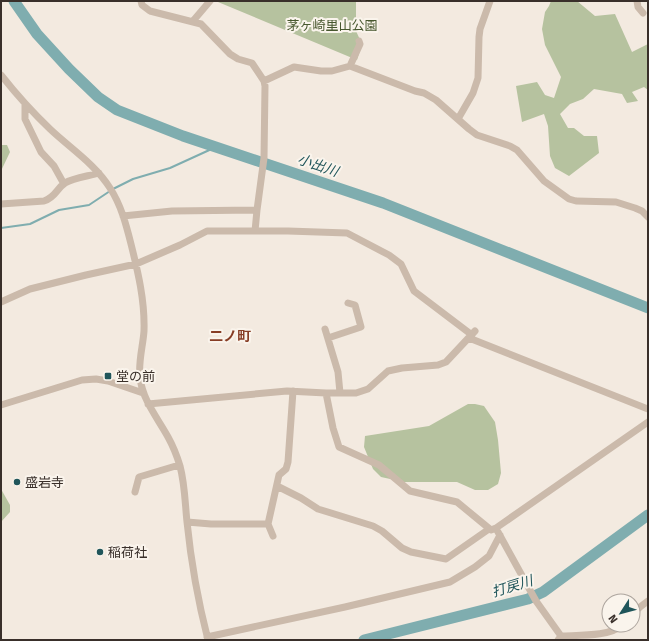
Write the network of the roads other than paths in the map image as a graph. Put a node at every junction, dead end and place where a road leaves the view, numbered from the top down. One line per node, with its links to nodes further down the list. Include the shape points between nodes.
1 (141, 1): 6 (street, via 150,11)
2 (210, 1): 6 (street)
3 (490, 1): 12 (street, via 480,29 478,78 473,93)
4 (637, 1): 5 (street)
5 (642, 13)
6 (193, 21): 10 (street, via 201,24 238,59 252,63)
7 (359, 41): 8 (street)
8 (350, 66): 10 (street, via 332,71 294,67); 12 (street, via 424,93)
9 (1, 76): 11 (street)
10 (264, 81): 16 (street, via 264,158)
11 (25, 104): 13 (street); 14 (street, via 25,119 41,152 54,166)
12 (458, 119): 18 (street, via 477,135 517,150 544,181 569,199 616,202 642,211)
13 (99, 173): 14 (street); 17 (street)
14 (64, 184): 15 (street, via 49,200)
15 (1, 204)
16 (257, 210): 17 (street, via 172,210); 19 (street)
17 (123, 216): 20 (street)
18 (648, 217)
19 (255, 231): 20 (street, via 207,231); 24 (street, via 347,234 400,264 414,291)
20 (136, 264): 21 (street, via 30,289); 27 (street, via 144,315 140,366)
21 (1, 302)
22 (348, 303): 25 (street, via 354,305 361,327)
23 (325, 329): 25 (street)
24 (472, 335): 29 (street, via 446,362 388,371 368,390); 32 (street)
25 (328, 338): 29 (street, via 338,372)
26 (293, 391): 28 (street); 30 (street); 35 (street, via 288,462 286,469 279,475)
27 (143, 393): 30 (street); 31 (street, via 108,381 82,380)
28 (326, 393): 29 (street); 39 (street, via 339,447 379,465 410,491 457,502)
29 (340, 393)
30 (148, 404): 34 (street, via 169,438)
31 (1, 405)
32 (648, 409)
33 (648, 422): 39 (street)
34 (179, 466): 36 (street, via 139,477); 37 (street, via 185,490)
35 (277, 486): 38 (street); 39 (street, via 318,509 373,526 411,552 446,559)
36 (136, 492)
37 (187, 522): 38 (street); 42 (street, via 193,570)
38 (268, 524): 40 (street)
39 (495, 531): 42 (street, via 489,556 450,582); 43 (street)
40 (273, 536)
41 (604, 633): 43 (street)
42 (208, 638)
43 (559, 638)

